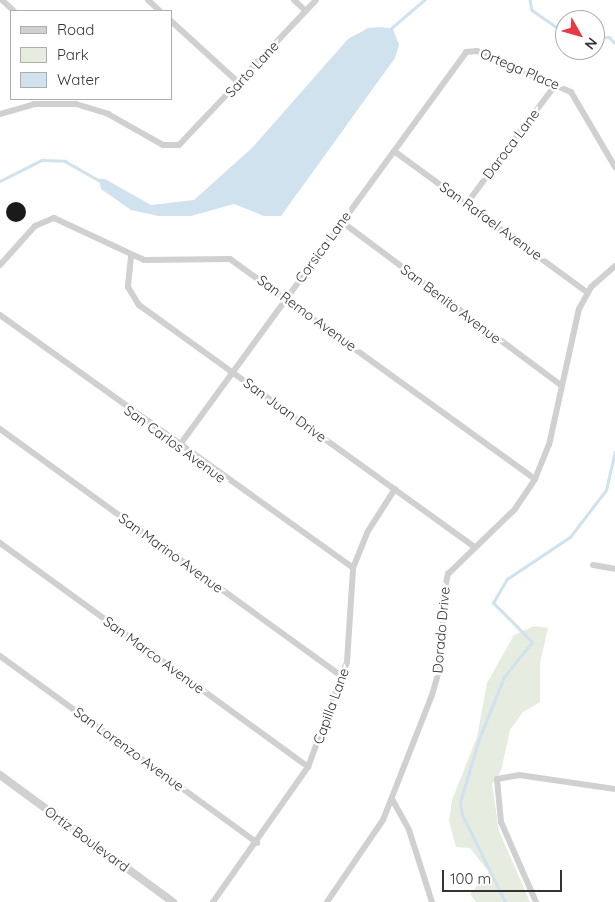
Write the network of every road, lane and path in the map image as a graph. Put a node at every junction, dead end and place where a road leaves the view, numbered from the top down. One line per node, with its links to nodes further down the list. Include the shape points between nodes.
1 (2, 0): 5 (street)
2 (148, 0): 6 (street)
3 (294, 0): 7 (street)
4 (316, 0): 7 (street, Sarto Lane)
5 (13, 10)
6 (159, 10)
7 (306, 11): 10 (street, Sarto Lane)
8 (172, 22): 10 (street)
9 (469, 50): 11 (street, Ortega Place); 14 (street, Corsica Lane)
10 (239, 83): 12 (street, Sarto Lane, via 179,145 163,145 108,114)
11 (556, 84): 15 (street, Ortega Place, via 582,104); 16 (street, Daroca Lane)
12 (74, 101): 13 (street, via 34,104)
13 (0, 114)
14 (394, 151): 16 (street, San Rafael Avenue); 17 (street, Corsica Lane)
15 (615, 167)
16 (467, 204): 21 (street, San Rafael Avenue)
17 (342, 222): 22 (street, Corsica Lane); 25 (street, San Benito Avenue)
18 (131, 257): 19 (street, San Remo Avenue, via 74,224 54,218 35,226); 22 (street, San Remo Avenue, via 161,262 224,258); 24 (street, San Juan Drive, via 127,283 134,301)
19 (0, 264)
20 (615, 266): 21 (street, Dorado Drive)
21 (587, 292): 25 (street, Dorado Drive, via 574,323)
22 (286, 298): 24 (street, Corsica Lane); 28 (street, San Remo Avenue)
23 (0, 315): 27 (street, San Carlos Avenue)
24 (232, 372): 27 (street, Corsica Lane); 29 (street, San Juan Drive)
25 (561, 385): 28 (street, Dorado Drive, via 546,455)
26 (0, 429): 36 (street, San Marino Avenue)
27 (178, 446): 33 (street, San Carlos Avenue)
28 (536, 479): 31 (street, Dorado Drive, via 515,510)
29 (395, 489): 31 (street, San Juan Drive); 33 (street, Capilla Lane, via 368,531)
30 (0, 543): 37 (street, San Marco Avenue)
31 (474, 546): 40 (street, Dorado Drive, via 445,582 439,675)
32 (593, 566): 34 (street)
33 (353, 568): 36 (street, Capilla Lane, via 350,641)
34 (615, 569)
35 (0, 656): 41 (street, San Lorenzo Avenue)
36 (343, 677): 37 (street, Capilla Lane)
37 (308, 766): 41 (street, Capilla Lane)
38 (0, 775): 42 (street, Ortiz Boulevard)
39 (615, 788): 46 (street, via 519,775 500,777 496,784 501,822)
40 (392, 799): 44 (street, Dorado Drive, via 373,838); 45 (street, via 409,830)
41 (257, 843): 43 (street, Capilla Lane)
42 (173, 902)
43 (213, 902)
44 (327, 902)
45 (432, 902)
46 (536, 902)

